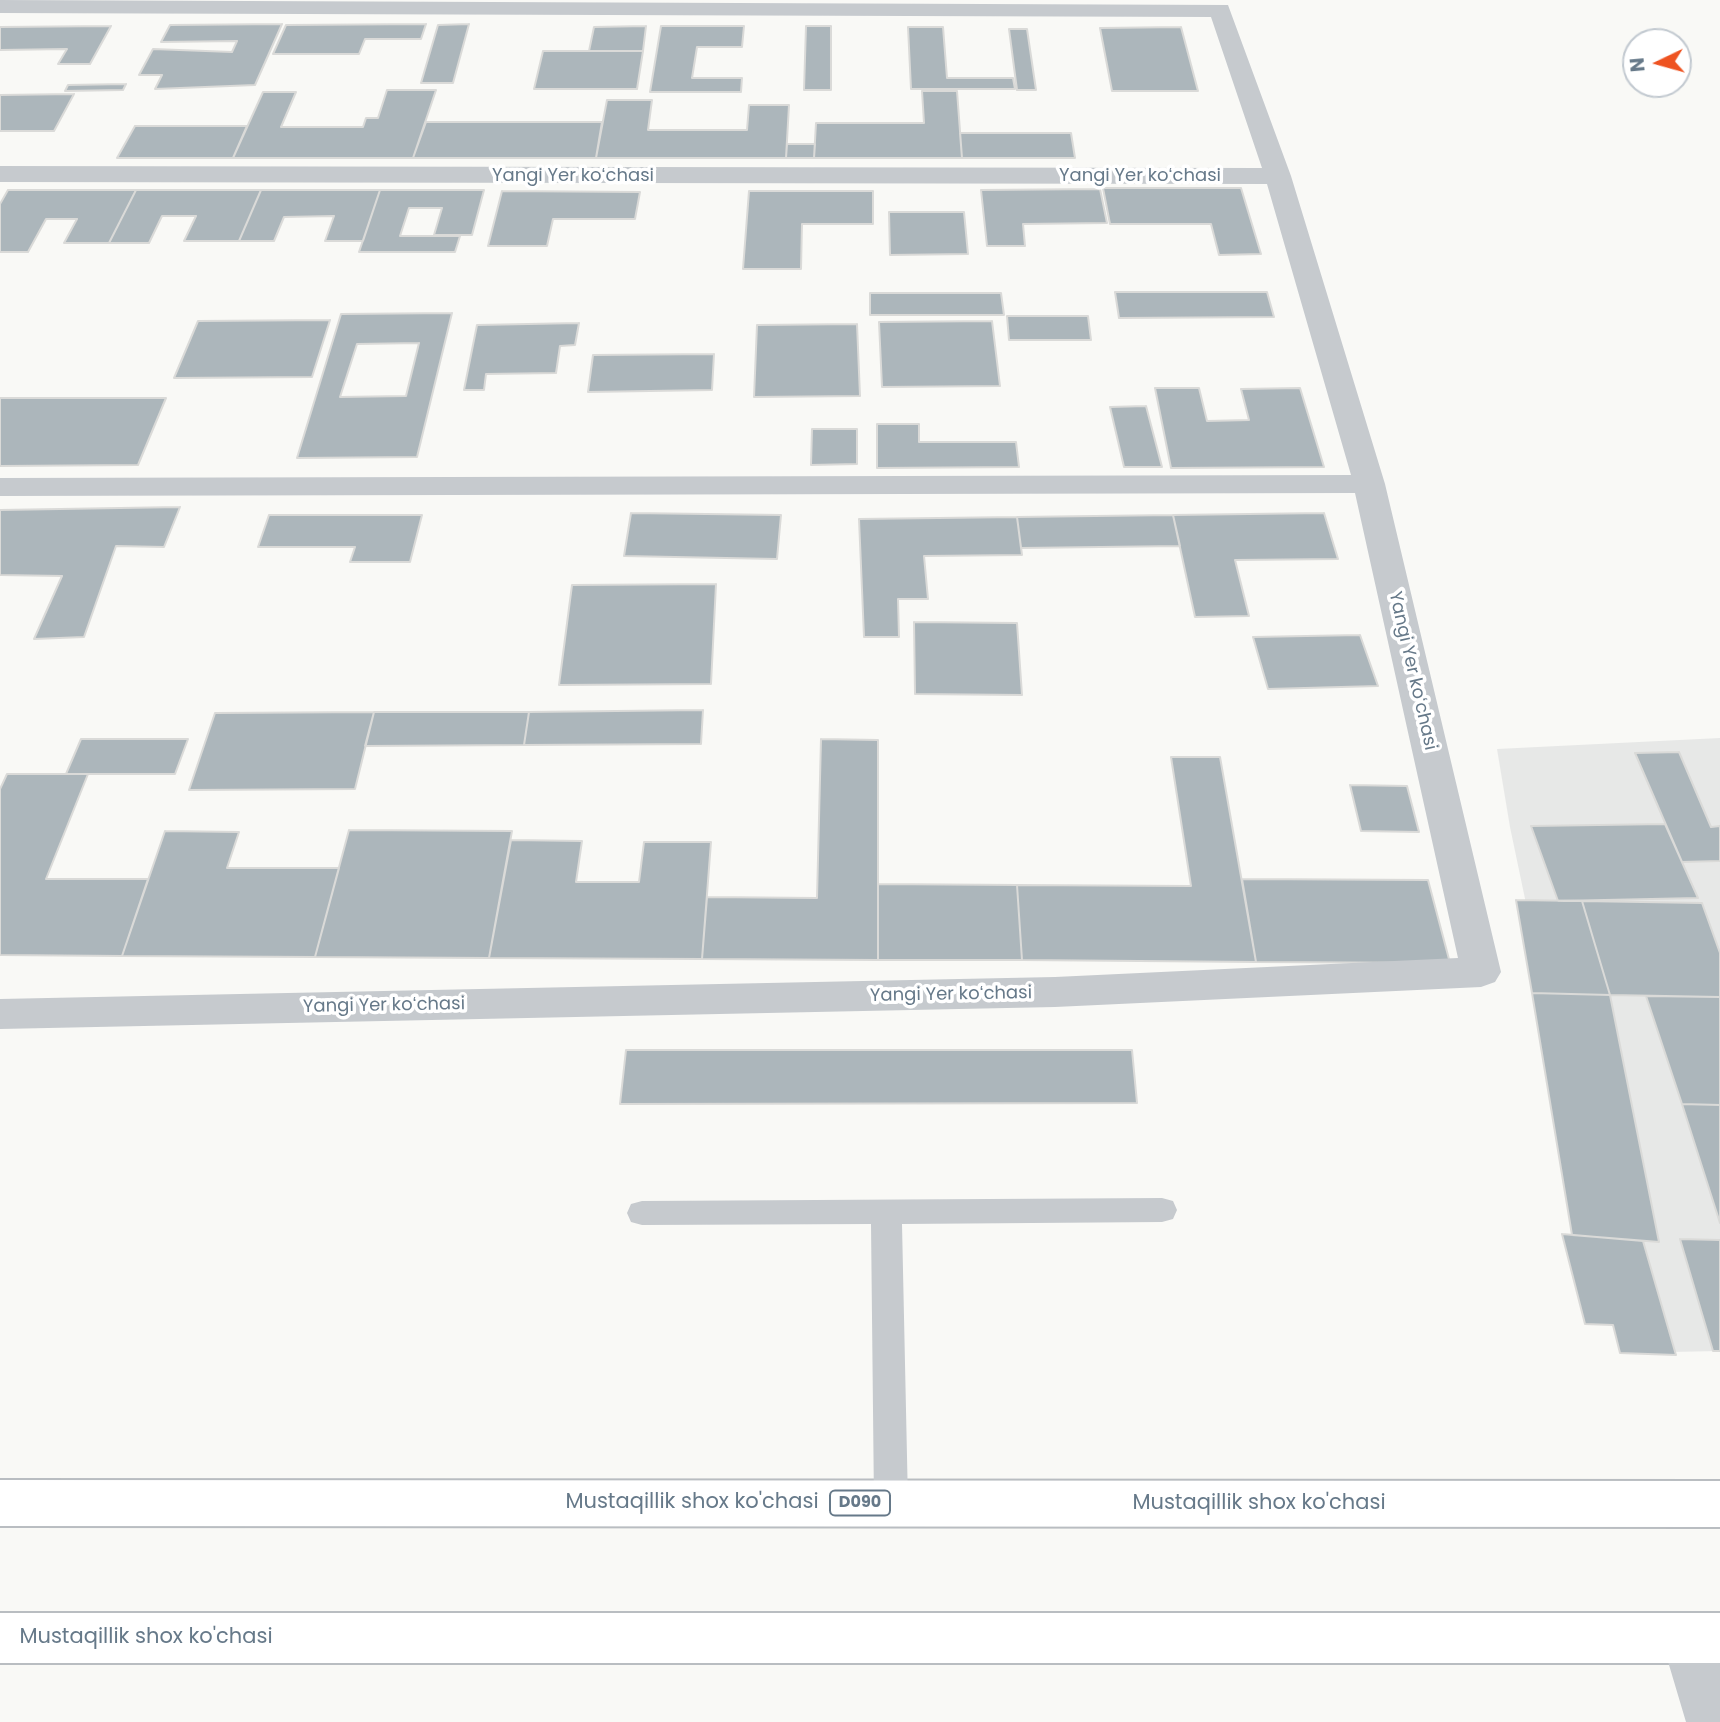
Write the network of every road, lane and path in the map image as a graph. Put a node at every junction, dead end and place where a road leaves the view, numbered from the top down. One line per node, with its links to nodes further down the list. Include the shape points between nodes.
1 (0, 6): 3 (street, via 1220,10)
2 (0, 174): 3 (street, Yangi Yer koʻchasi)
3 (1278, 176): 4 (street, Yangi Yer koʻchasi)
4 (1369, 484): 5 (street); 6 (street, Yangi Yer koʻchasi, via 1481,972 1055,992)
5 (0, 487)
6 (0, 1014)
7 (1162, 1210): 8 (lane)
8 (886, 1212): 9 (lane); 11 (lane)
9 (642, 1213)
10 (0, 1503): 11 (main road, Mustaqillik shox ko'chasi / D090)
11 (891, 1503): 12 (main road, Mustaqillik shox ko'chasi / D090)
12 (1720, 1504)
13 (0, 1638): 14 (main road, Mustaqillik shox ko'chasi)
14 (1703, 1638): 15 (street)
15 (1713, 1722)

